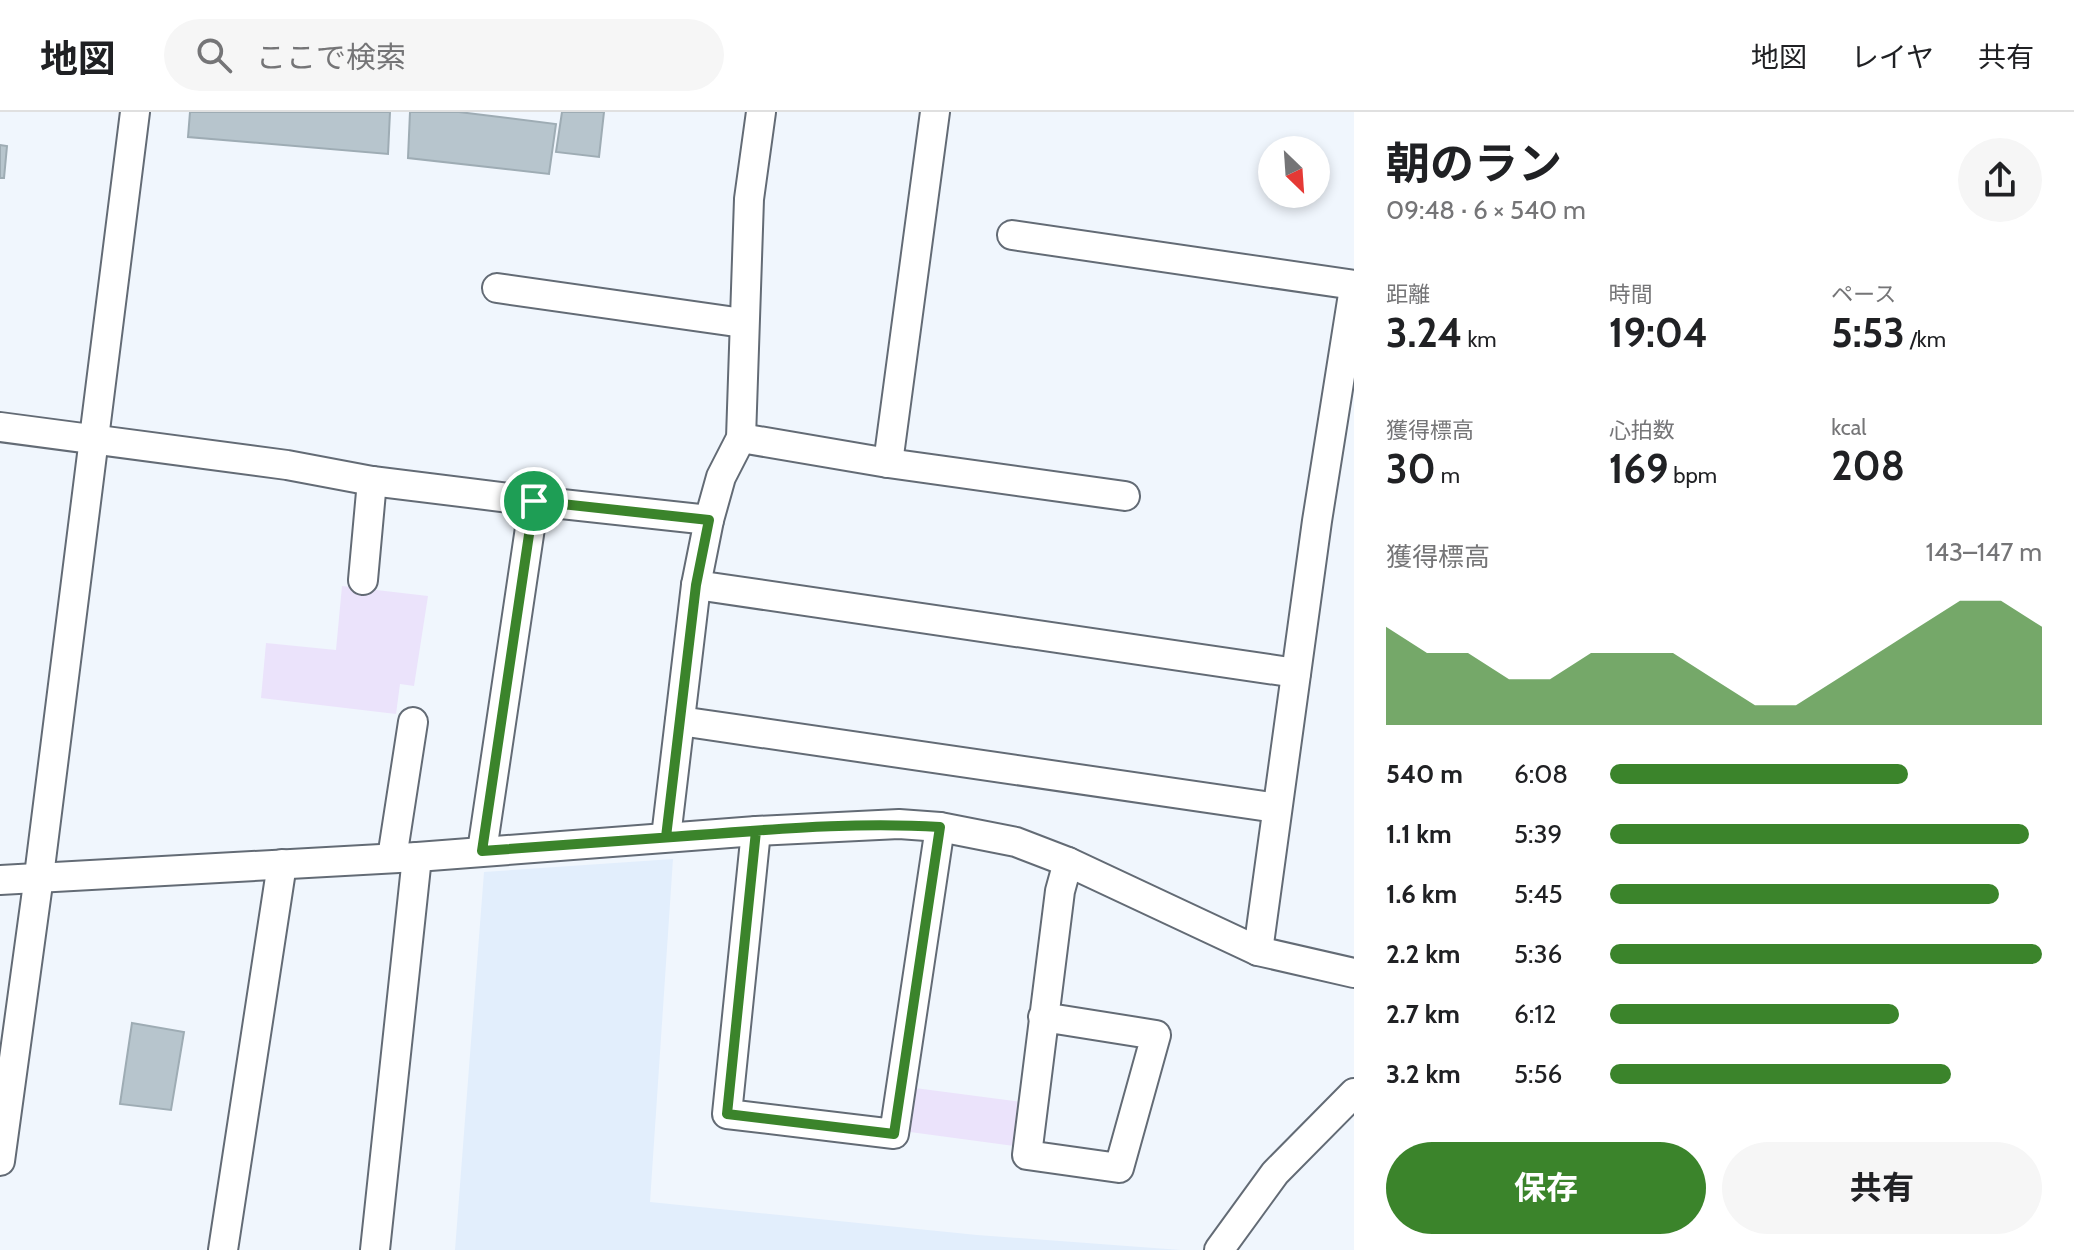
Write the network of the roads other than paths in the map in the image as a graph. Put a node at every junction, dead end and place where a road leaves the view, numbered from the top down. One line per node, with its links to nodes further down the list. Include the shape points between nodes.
1 (135, 112): 10 (street)
2 (761, 112): 7 (street, via 749,199)
3 (935, 112): 11 (street)
4 (1012, 235): 5 (street)
5 (1354, 286): 18 (street)
6 (497, 288): 7 (street)
7 (743, 323): 9 (street)
8 (0, 427): 10 (street)
9 (741, 438): 11 (street); 15 (street, via 721,477)
10 (94, 439): 12 (street); 29 (street)
11 (888, 463): 13 (street)
12 (372, 481): 14 (street); 16 (street)
13 (1125, 496)
14 (534, 501): 15 (street); 25 (street)
15 (709, 520): 17 (street)
16 (363, 580)
17 (696, 585): 18 (street); 19 (street)
18 (1296, 673): 21 (street)
19 (680, 721): 21 (street); 24 (street)
20 (413, 722): 26 (street)
21 (1277, 808): 31 (street)
22 (940, 827): 23 (street); 23 (street, via 894,1134 727,1114); 27 (street, via 1016,842)
23 (756, 831): 24 (street)
24 (666, 837): 25 (street)
25 (482, 851): 26 (street)
26 (405, 857): 28 (street); 37 (street)
27 (1068, 862): 31 (street); 33 (street)
28 (282, 864): 29 (street); 36 (street)
29 (39, 876): 30 (street); 35 (street)
30 (0, 880)
31 (1258, 951): 32 (street)
32 (1354, 973)
33 (1043, 1017): 33 (street, via 1027,1155 1119,1168 1156,1035)
34 (1354, 1093): 38 (street, via 1275,1173)
35 (0, 1161)
36 (223, 1250)
37 (375, 1250)
38 (1219, 1250)

